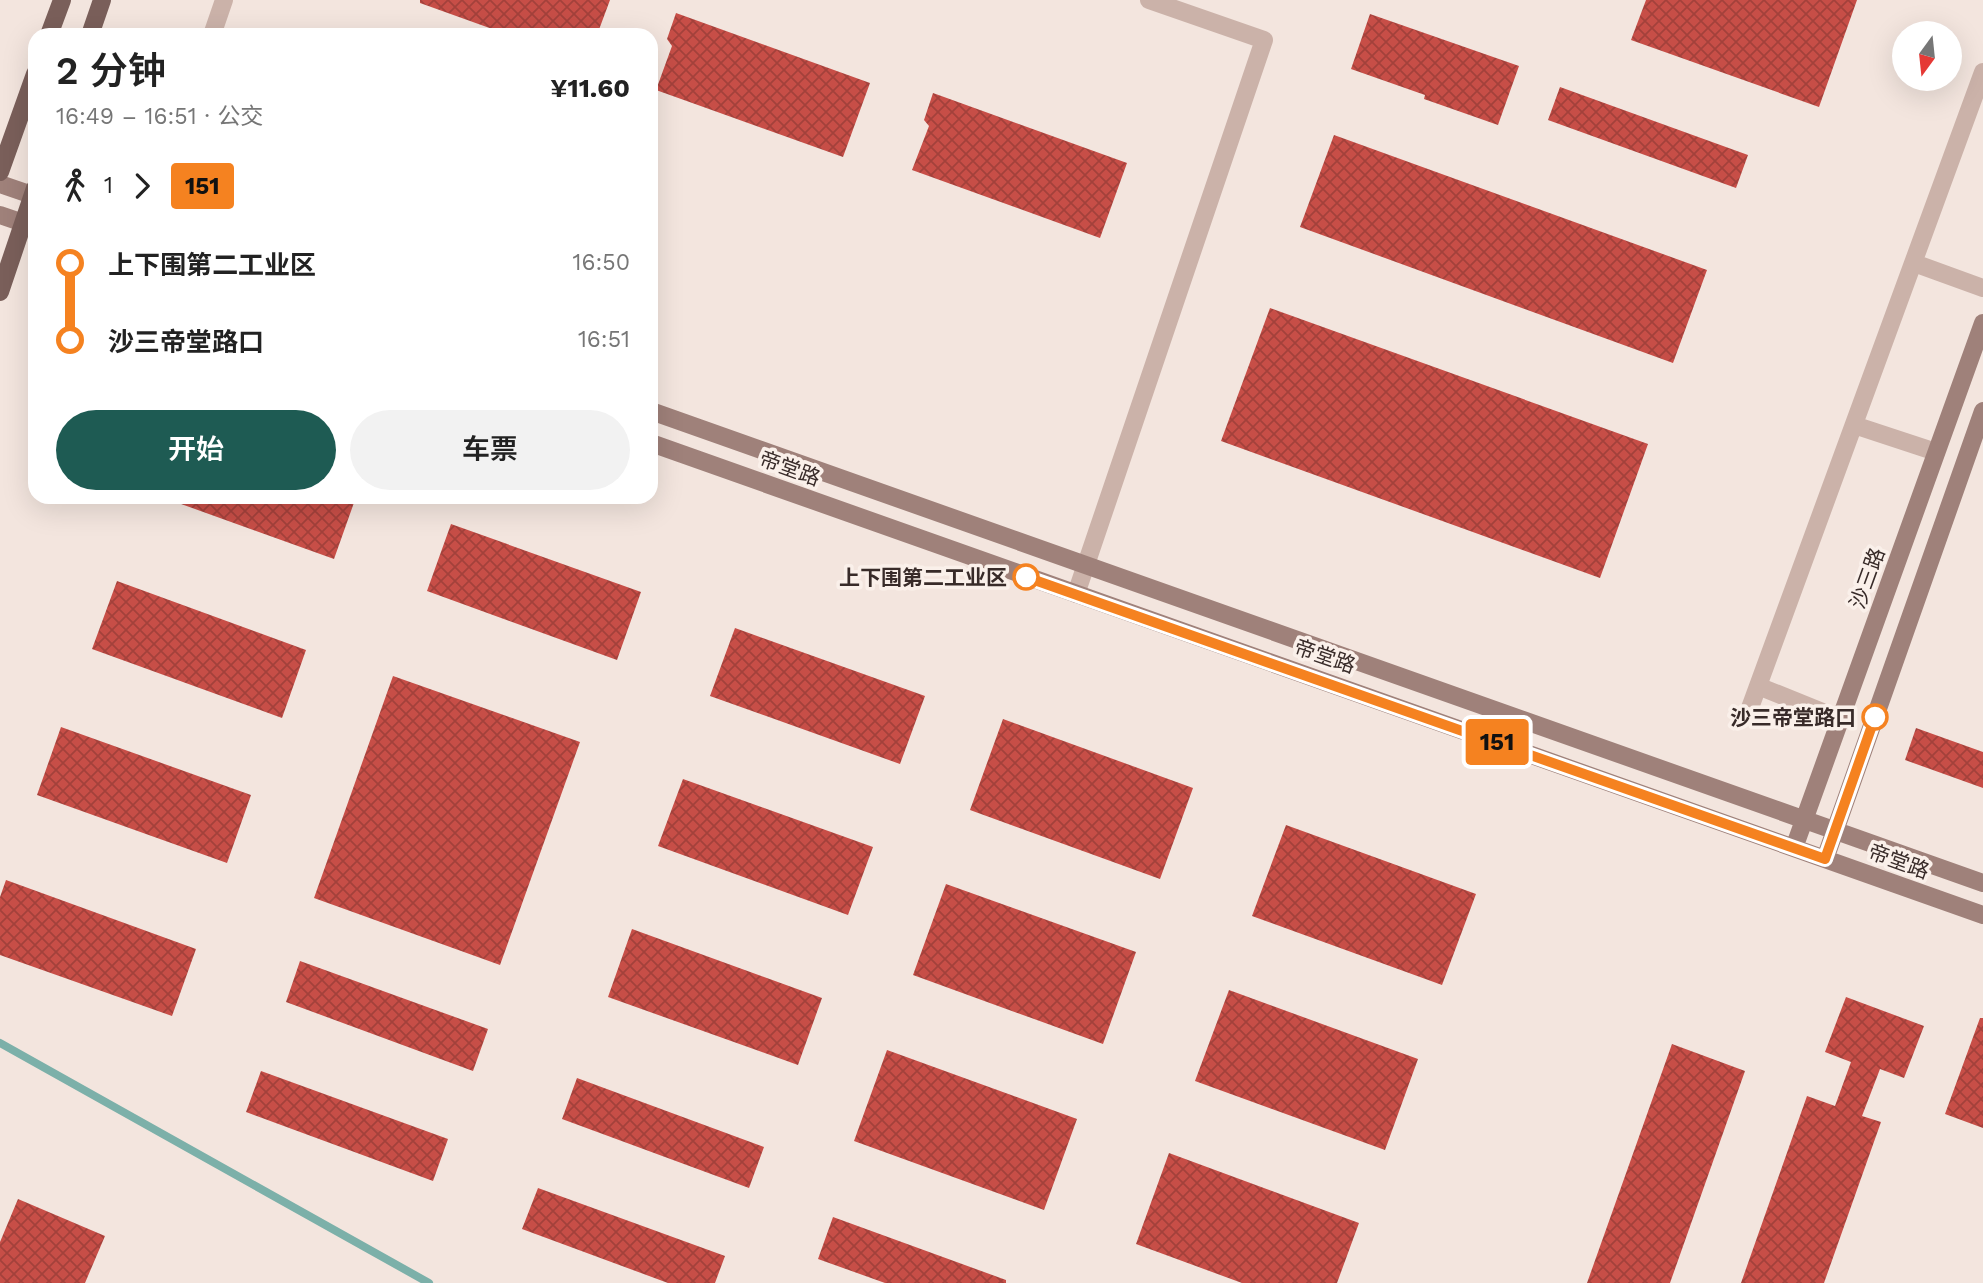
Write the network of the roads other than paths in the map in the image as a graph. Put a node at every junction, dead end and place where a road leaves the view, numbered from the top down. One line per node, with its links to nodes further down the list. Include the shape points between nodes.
1 (61, 0): 5 (main road)
2 (102, 0): 6 (main road)
3 (224, 0): 7 (street)
4 (1149, 0): 25 (street, via 1264,40)
5 (51, 28)
6 (92, 28)
7 (214, 28)
8 (1983, 72): 16 (street)
9 (28, 94): 10 (main road)
10 (0, 173)
11 (0, 184): 12 (street)
12 (28, 191)
13 (0, 215): 14 (street)
14 (28, 225)
15 (28, 227): 18 (main road)
16 (1914, 263): 17 (street); 22 (street)
17 (1983, 288)
18 (0, 292)
19 (1983, 323): 24 (street, 沙三路)
20 (1983, 411): 31 (street)
21 (658, 413): 25 (street, 帝堂路)
22 (1854, 425): 24 (street); 27 (street)
23 (658, 445): 26 (street, 帝堂路)
24 (1936, 452): 29 (street, 沙三路)
25 (1087, 566): 26 (street); 30 (street, 帝堂路)
26 (1076, 594): 32 (street, 帝堂路)
27 (1758, 686): 28 (street); 29 (street)
28 (1748, 716)
29 (1840, 719): 30 (street, 沙三路)
30 (1804, 820): 31 (street, 帝堂路); 32 (street, 沙三路)
31 (1835, 830): 33 (street); 34 (street, 帝堂路)
32 (1794, 848): 33 (street, 帝堂路)
33 (1825, 859): 35 (street, 帝堂路)
34 (1983, 883)
35 (1983, 915)

